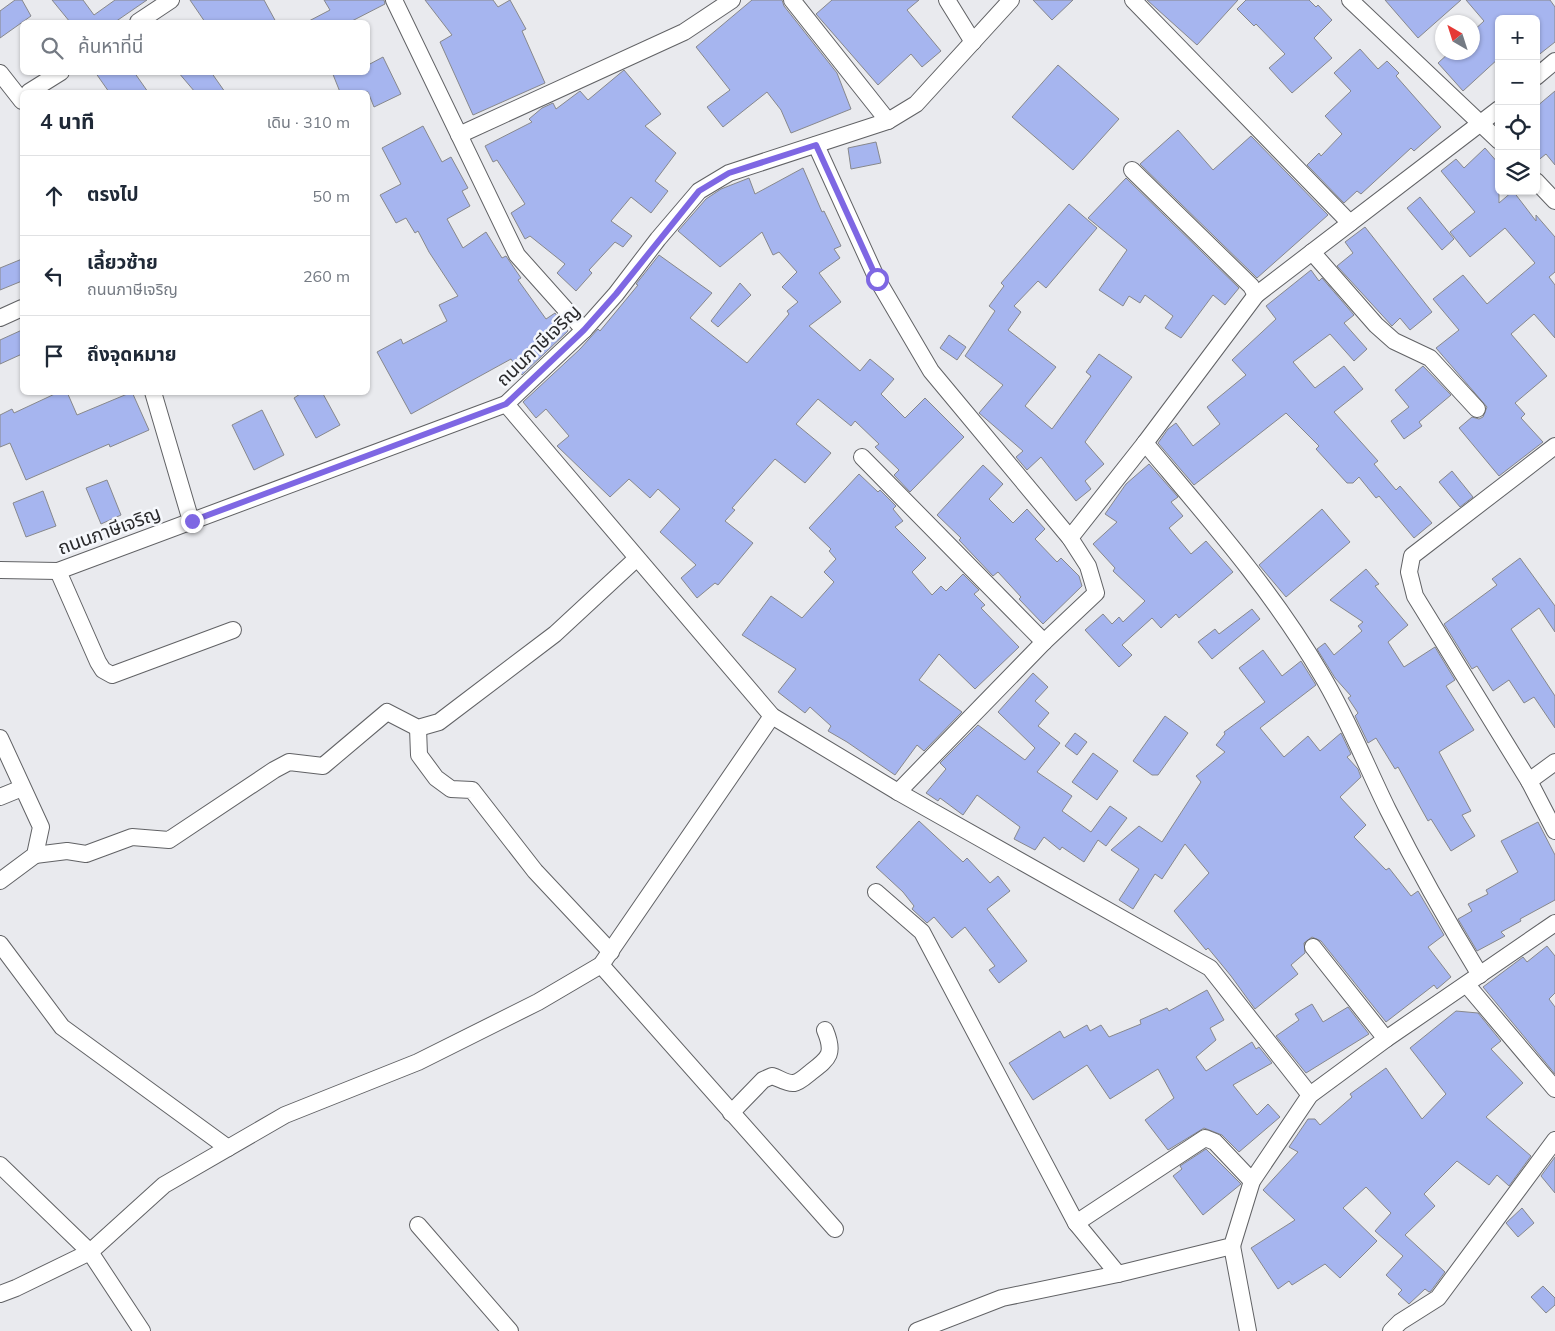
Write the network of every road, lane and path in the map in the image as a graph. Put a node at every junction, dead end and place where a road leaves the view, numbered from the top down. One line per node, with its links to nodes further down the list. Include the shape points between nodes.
1 (171, 0): 9 (street)
2 (394, 0): 20 (street)
3 (732, 0): 20 (street, via 684,32)
4 (792, 0): 18 (street)
5 (947, 0): 10 (street)
6 (1011, 0): 10 (street, ถนนภาษีเจริญ)
7 (1133, 0): 26 (street)
8 (1350, 0): 19 (street)
9 (141, 20)
10 (973, 42): 18 (street, ถนนภาษีเจริญ, via 916,104)
11 (1555, 62): 13 (street)
12 (0, 73): 16 (street)
13 (1540, 74)
14 (56, 75): 15 (street)
15 (34, 90)
16 (20, 94)
17 (1495, 112): 19 (street)
18 (888, 121): 22 (street, ถนนภาษีเจริญ)
19 (1482, 123): 21 (street); 26 (street)
20 (459, 135): 31 (street, via 517,255)
21 (1495, 137)
22 (816, 145): 31 (street, ถนนภาษีเจริญ, via 729,173 699,191); 39 (street, via 877,279 931,371)
23 (1132, 170): 28 (street, via 1250,286)
24 (1540, 185): 25 (street)
25 (1555, 201)
26 (1350, 223): 27 (street)
27 (1312, 252): 28 (street); 34 (street, via 1376,325 1394,341 1430,358)
28 (1256, 296): 35 (street)
29 (20, 309): 30 (street)
30 (0, 318)
31 (584, 330): 33 (street, ถนนภาษีเจริญ)
32 (154, 395): 38 (street)
33 (506, 404): 38 (street, ถนนภาษีเจริญ); 40 (street)
34 (1477, 409)
35 (1145, 443): 39 (street); 62 (street, via 1286,616 1322,676)
36 (1555, 446): 49 (street, via 1412,556 1409,572 1414,596)
37 (862, 457): 44 (street)
38 (192, 521): 42 (street, ถนนภาษีเจริญ)
39 (1070, 538): 44 (street, via 1088,566 1096,593)
40 (636, 559): 45 (street); 46 (street, via 555,634 439,722)
41 (0, 570): 42 (street, ถนนภาษีเจริญ)
42 (58, 571): 43 (street, via 98,662 112,675)
43 (233, 630)
44 (1044, 642): 51 (street)
45 (772, 716): 51 (street); 60 (street)
46 (418, 728): 54 (street, via 387,712 323,766 289,762 169,840 132,837 86,854 67,851); 60 (street, via 419,755 436,778 451,789 472,790 535,871)
47 (0, 738): 50 (street)
48 (1555, 762): 49 (street)
49 (1529, 780): 53 (street)
50 (22, 788): 52 (street); 54 (street, via 41,827)
51 (898, 792): 66 (street, via 1210,968)
52 (0, 797)
53 (1555, 831)
54 (36, 855): 55 (street)
55 (0, 881)
56 (876, 892): 72 (street, via 922,932)
57 (1555, 923): 62 (street)
58 (0, 944): 69 (street, via 62,1027)
59 (1313, 946): 64 (street)
60 (611, 952): 61 (street)
61 (602, 965): 67 (street); 69 (street, via 538,1002 418,1062 285,1115)
62 (1473, 980): 64 (street); 65 (street)
63 (825, 1030): 67 (street, via 830,1042 827,1059 796,1083 772,1076 763,1080)
64 (1386, 1038): 66 (street)
65 (1555, 1088)
66 (1310, 1095): 71 (street)
67 (731, 1113): 74 (street)
68 (1555, 1140): 83 (street, via 1438,1298)
69 (228, 1148): 76 (street, via 164,1185)
70 (0, 1165): 76 (street)
71 (1252, 1181): 72 (street, via 1215,1142 1204,1138); 75 (street)
72 (1076, 1223): 77 (street)
73 (418, 1225): 80 (street)
74 (835, 1229)
75 (1232, 1246): 77 (street); 82 (street)
76 (90, 1252): 78 (street); 79 (street)
77 (1118, 1274): 81 (street, via 1002,1298)
78 (0, 1294)
79 (142, 1331)
80 (510, 1331)
81 (917, 1331)
82 (1248, 1331)
83 (1391, 1331)

